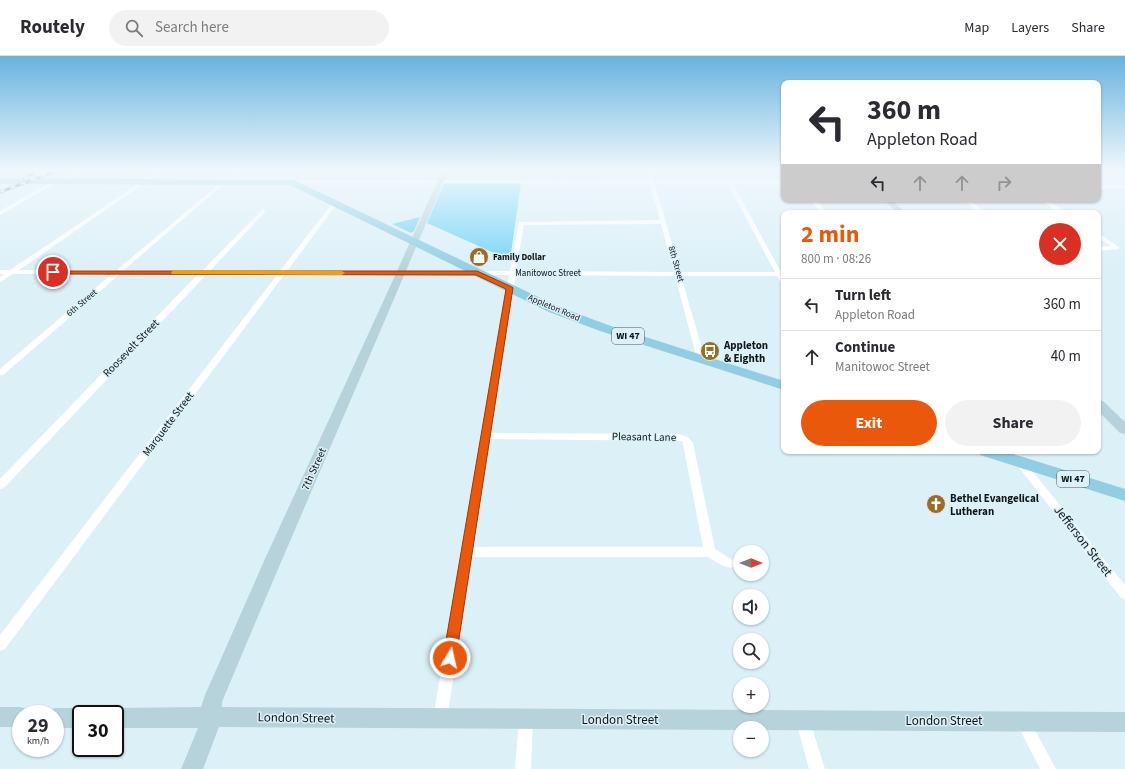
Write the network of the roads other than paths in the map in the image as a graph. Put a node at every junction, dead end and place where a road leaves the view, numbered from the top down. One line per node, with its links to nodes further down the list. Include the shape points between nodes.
1 (15, 204): 11 (street)
2 (111, 204): 17 (street)
3 (198, 204): 18 (street, 6th Street)
4 (336, 204): 14 (main road, Appleton Road / WI 47); 21 (street, Marquette Street)
5 (430, 204): 14 (street, 7th Street)
6 (658, 204): 12 (street, 8th Street)
7 (742, 204): 20 (street)
8 (1050, 204): 9 (street)
9 (1059, 210)
10 (263, 211): 19 (street, Roosevelt Street)
11 (0, 212)
12 (663, 222): 24 (street, via 522,222); 25 (street, 8th Street)
13 (1101, 237): 15 (street, via 1117,248)
14 (414, 242): 22 (street, 7th Street); 23 (main road, Appleton Road / WI 47)
15 (1101, 249)
16 (0, 272): 17 (street, Manitowoc Street)
17 (12, 272): 18 (street, Manitowoc Street); 27 (street)
18 (118, 272): 19 (street, Manitowoc Street); 30 (street, 6th Street)
19 (203, 272): 21 (street, Manitowoc Street); 37 (street, Roosevelt Street)
20 (781, 272)
21 (282, 273): 22 (street, Manitowoc Street); 43 (street, Marquette Street)
22 (401, 273): 23 (street, Manitowoc Street); 46 (street, 7th Street, via 272,561 212,702)
23 (477, 273): 24 (street, Manitowoc Street); 28 (main road, Appleton Road / WI 47)
24 (513, 273): 25 (street, Manitowoc Street); 28 (street)
25 (678, 274): 26 (street, Manitowoc Street); 29 (street, 8th Street)
26 (781, 274)
27 (0, 280)
28 (510, 288): 29 (main road, Appleton Road / WI 47, via 575,317); 34 (street)
29 (701, 358): 31 (main road, Appleton Road / WI 47)
30 (0, 373)
31 (781, 385)
32 (1101, 407): 33 (street)
33 (1125, 430)
34 (486, 436): 39 (street); 40 (street, Pleasant Lane, via 685,439 688,443)
35 (1001, 454): 36 (main road, WI 47)
36 (1016, 457): 38 (main road, WI 47); 42 (street, Jefferson Street)
37 (0, 485)
38 (1125, 495)
39 (466, 552): 40 (street); 48 (street)
40 (710, 552): 41 (street)
41 (730, 564)
42 (1125, 594)
43 (0, 645)
44 (0, 717): 45 (street)
45 (12, 717)
46 (210, 717): 47 (street, London Street); 48 (street, London Street); 53 (street, 7th Street, via 208,732)
47 (124, 718)
48 (440, 719): 49 (street, London Street)
49 (526, 720): 50 (street, London Street); 54 (street)
50 (803, 721): 51 (street, London Street); 55 (street)
51 (1022, 721): 52 (street, London Street); 56 (street)
52 (1125, 722)
53 (192, 769)
54 (524, 769)
55 (817, 769)
56 (1048, 769)

